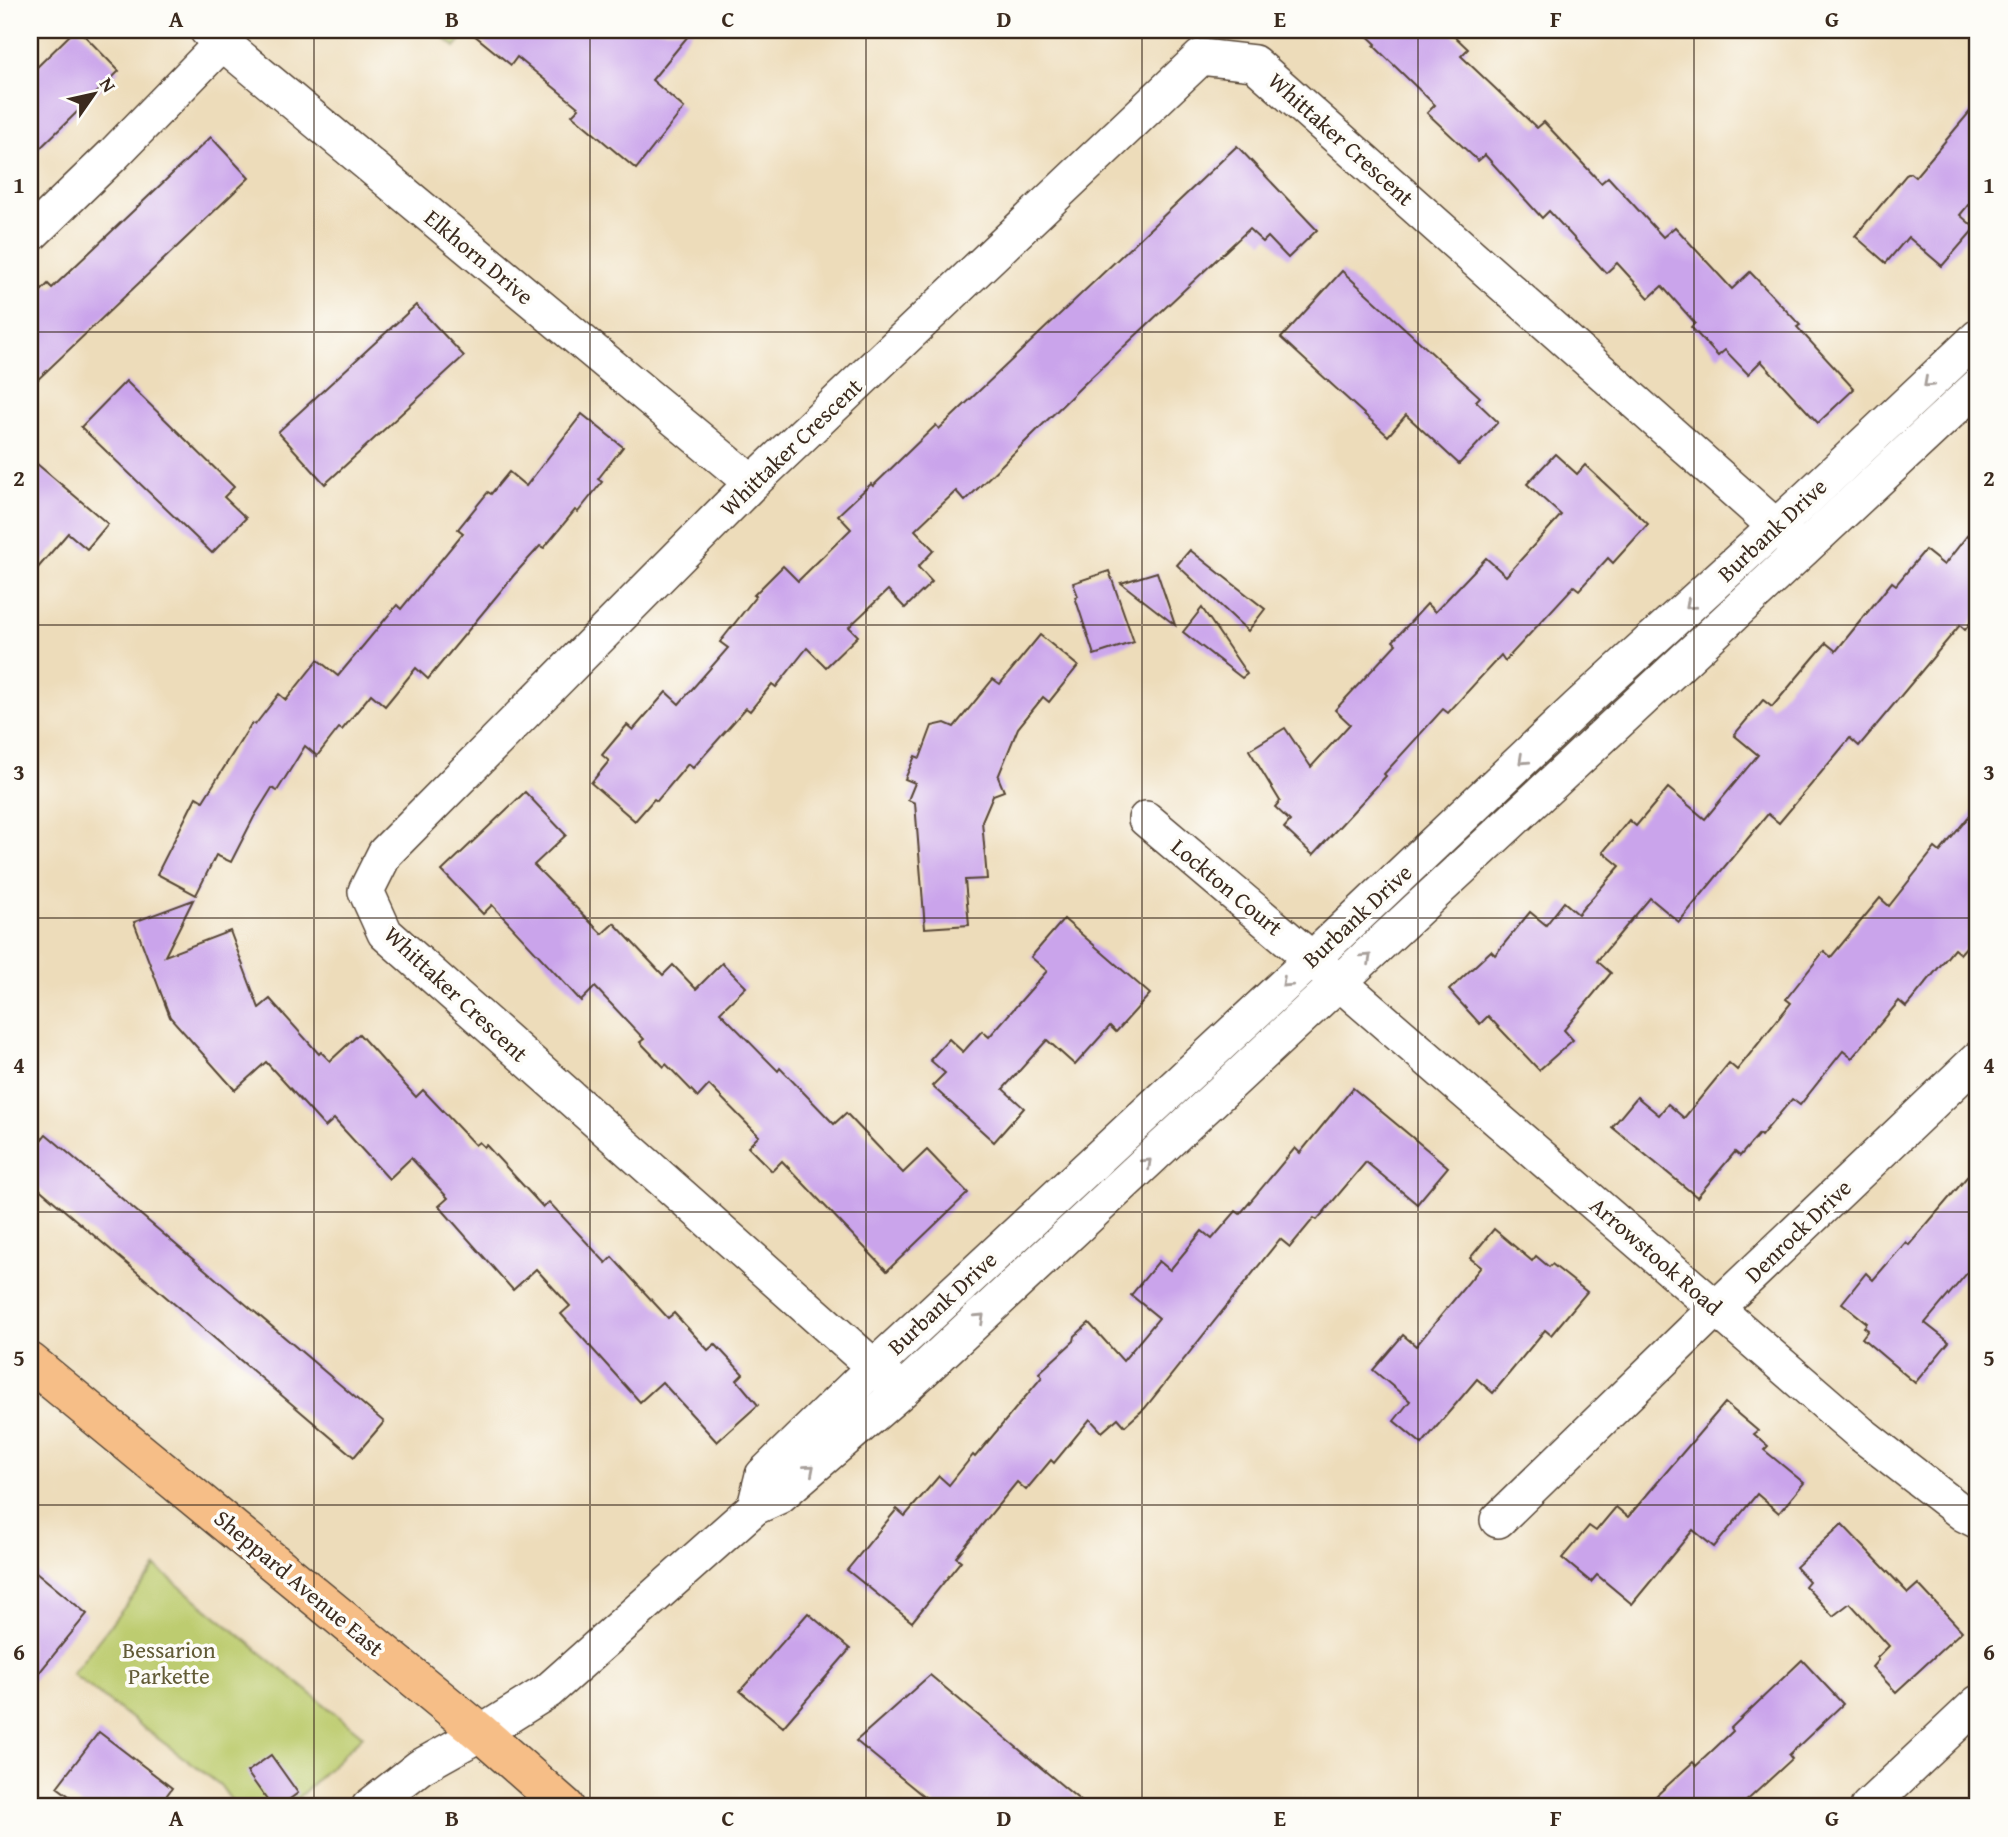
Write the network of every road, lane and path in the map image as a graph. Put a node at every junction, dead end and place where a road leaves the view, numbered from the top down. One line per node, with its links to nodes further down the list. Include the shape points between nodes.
1 (215, 36): 2 (street, via 114,154); 5 (street, Elkhorn Drive)
2 (30, 236)
3 (1978, 337): 6 (street, Burbank Drive, one-way to 6)
4 (1978, 386): 7 (street, Burbank Drive)
5 (752, 483): 6 (street, Whittaker Crescent, via 1201,57 1254,63); 14 (street, Whittaker Crescent, via 385,853 366,891 384,933)
6 (1776, 526): 7 (street, Whittaker Crescent); 9 (street, Burbank Drive, one-way to 9)
7 (1802, 550): 10 (street, Burbank Drive, one-way to 7)
8 (1146, 819): 9 (street, Lockton Court)
9 (1312, 959): 10 (street, Lockton Court); 14 (street, Burbank Drive, one-way to 14)
10 (1340, 983): 12 (street, Arrowstook Road); 15 (street, Burbank Drive, one-way to 10)
11 (1978, 1059): 12 (street, Denrock Drive)
12 (1716, 1308): 17 (street, Denrock Drive); 18 (street, Arrowstook Road, via 1860,1433)
13 (30, 1362): 20 (main road, Sheppard Avenue East)
14 (874, 1367): 15 (street, Whittaker Crescent); 16 (street, Burbank Drive, via 763,1475)
15 (901, 1391): 16 (street, Burbank Drive, one-way to 15, via 779,1496)
16 (755, 1507): 20 (street, Burbank Drive, via 548,1690)
17 (1498, 1520)
18 (1978, 1521)
19 (1978, 1703): 23 (street)
20 (481, 1733): 21 (street, Burbank Drive, via 420,1767); 22 (main road, Sheppard Avenue East)
21 (369, 1807)
22 (565, 1807)
23 (1868, 1807)

